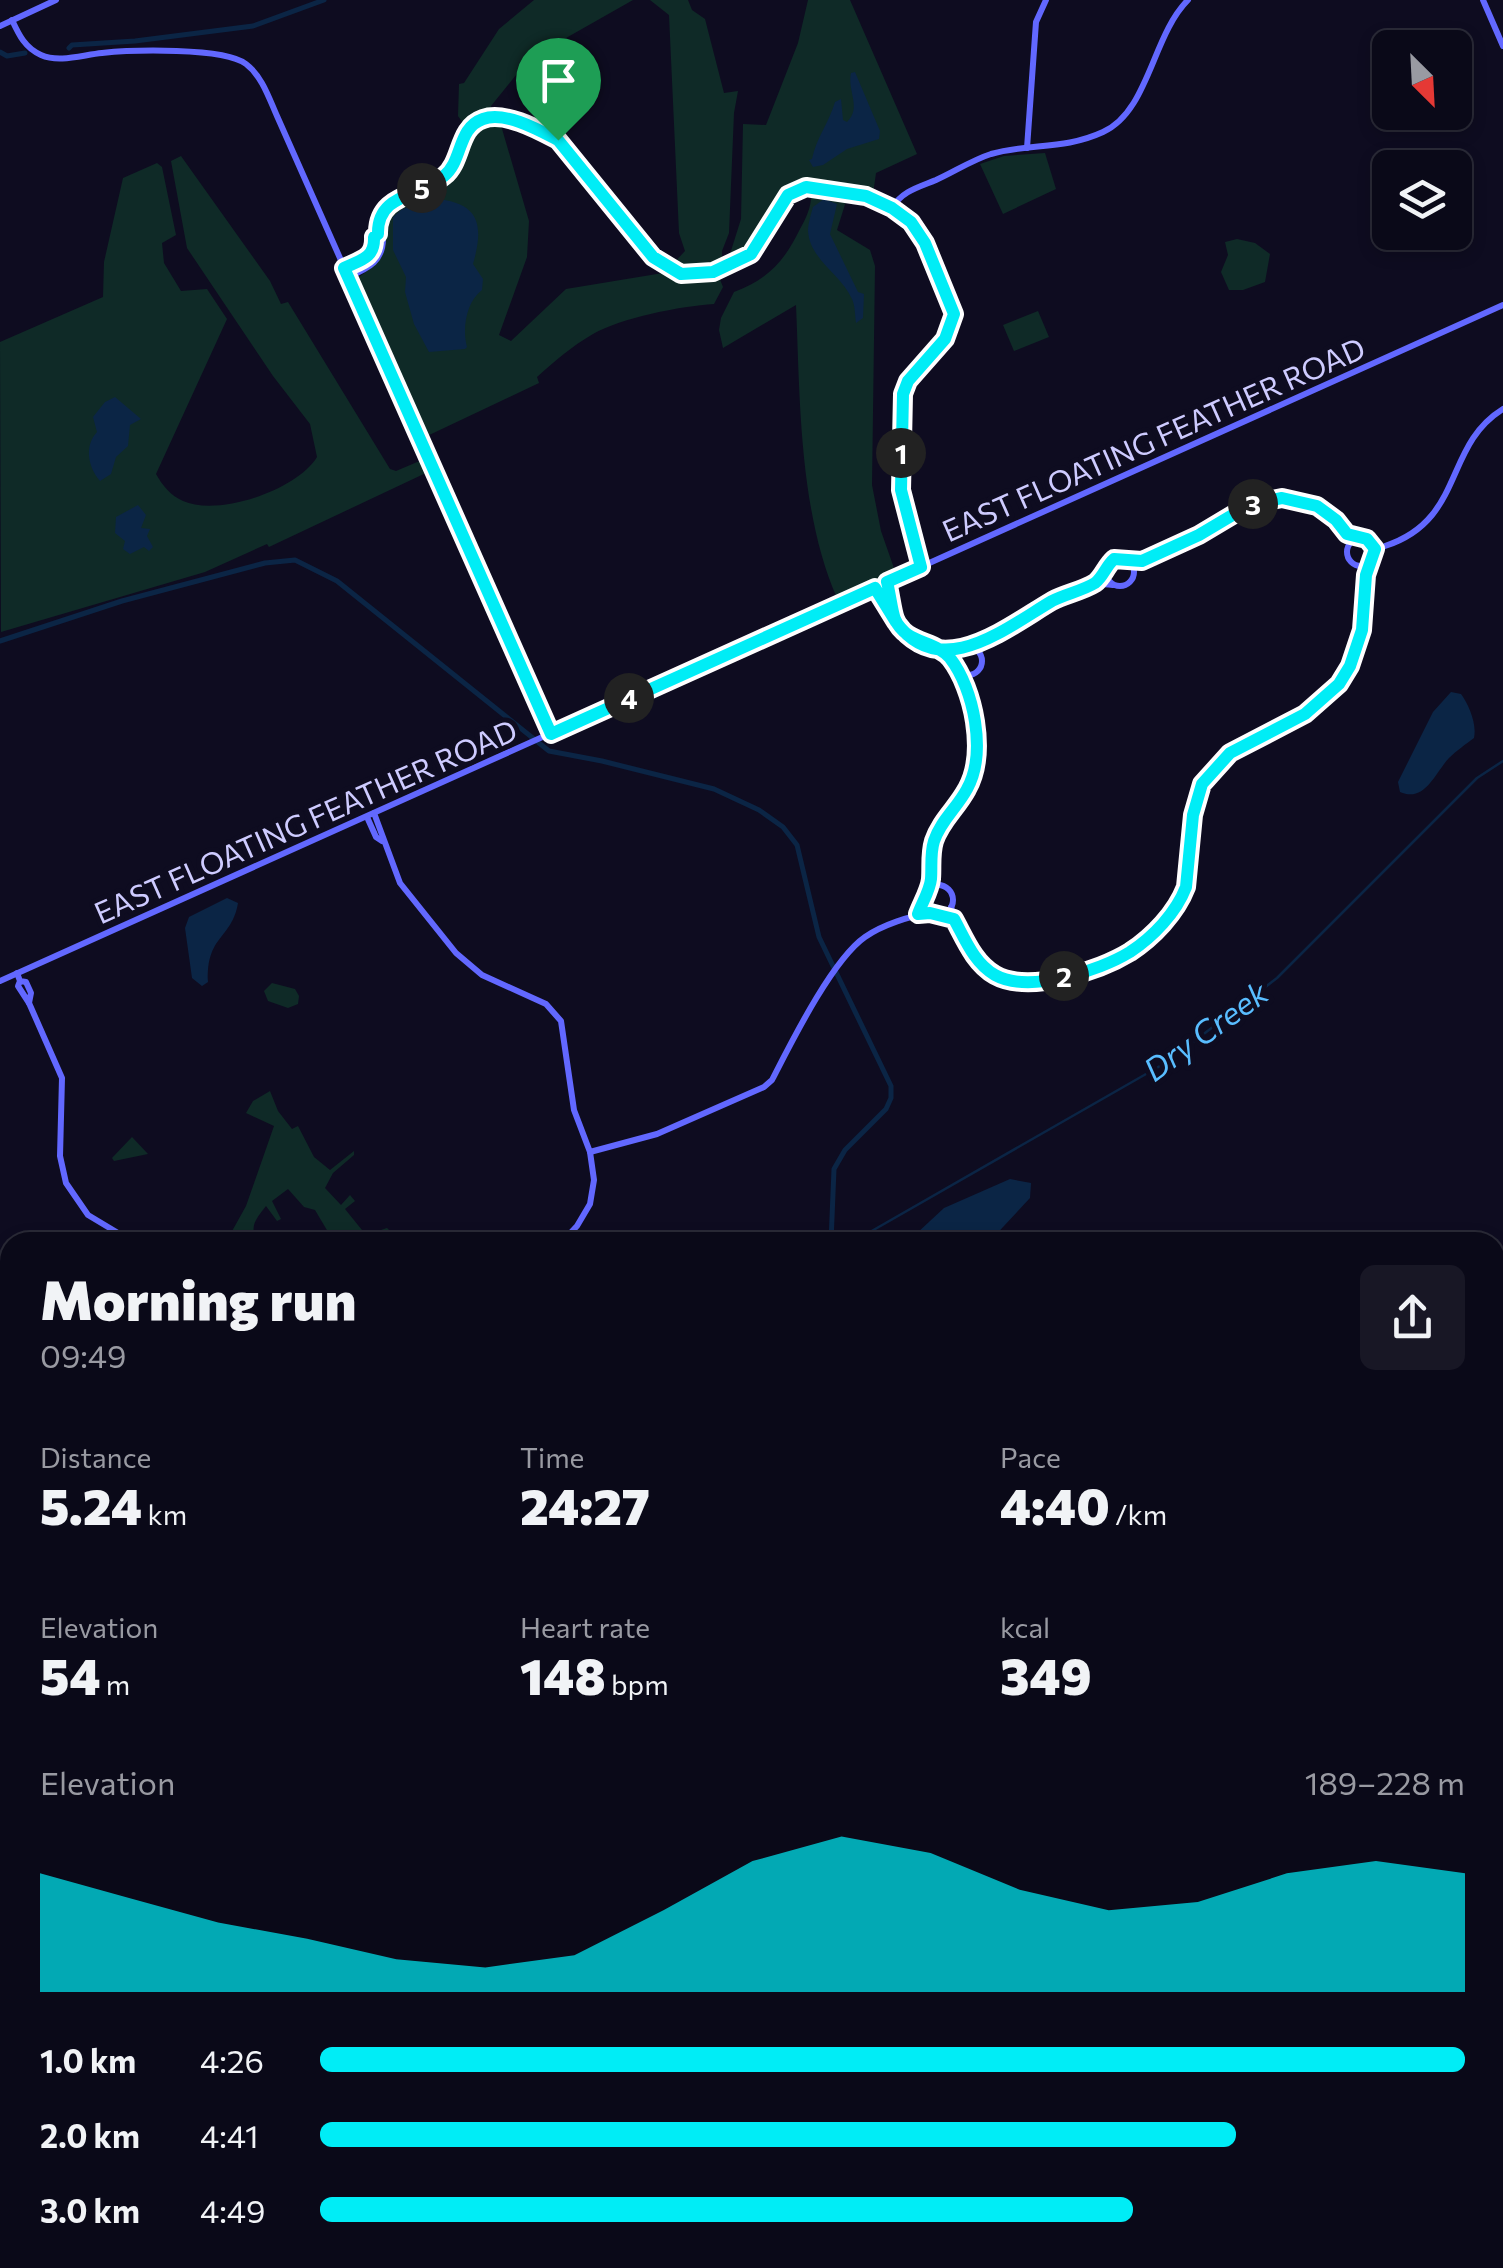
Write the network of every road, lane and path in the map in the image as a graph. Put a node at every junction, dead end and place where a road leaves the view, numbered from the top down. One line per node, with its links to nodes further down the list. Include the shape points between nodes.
1 (56, 0): 5 (street)
2 (1046, 0): 8 (street, via 1036,22)
3 (1188, 0): 8 (street, via 1122,120 1072,144)
4 (1483, 0): 7 (street)
5 (12, 20): 6 (street); 11 (street, via 27,46 50,58 204,53 242,61 264,88)
6 (0, 26)
7 (1503, 46)
8 (1028, 148): 9 (street, via 976,159 904,194)
9 (892, 208): 10 (street, via 852,193 806,187 788,195 751,254 713,272 681,274 653,257 558,140 496,117 467,131 443,178 386,206); 24 (street, via 919,232 954,314 945,339 903,394 901,490)
10 (378, 234): 11 (street, via 369,256); 12 (street, via 384,249 378,260)
11 (344, 268): 12 (street)
12 (348, 277): 42 (street)
13 (1503, 305): 24 (street, EAST FLOATING FEATHER ROAD)
14 (1503, 409): 18 (street, via 1473,437 1437,511)
15 (1347, 534): 16 (street); 19 (street); 22 (street, via 1317,506 1268,499)
16 (1358, 538): 17 (street); 19 (street)
17 (1371, 542): 18 (street); 20 (street)
18 (1385, 546): 20 (street)
19 (1348, 547): 23 (street)
20 (1373, 558): 23 (street); 27 (street)
21 (1129, 561): 22 (street); 25 (street, via 1114,559); 26 (street)
22 (1142, 561): 26 (street)
23 (1358, 566): 27 (street)
24 (921, 567): 28 (street, EAST FLOATING FEATHER ROAD)
25 (1106, 569): 29 (street); 30 (street)
26 (1134, 572): 30 (street, via 1125,585)
27 (1366, 575): 52 (street, via 1364,624 1348,671 1313,709 1230,753 1209,773 1196,795 1186,887 1142,942 1088,969 1023,984 982,965)
28 (887, 582): 31 (street, EAST FLOATING FEATHER ROAD); 32 (street)
29 (1096, 582): 30 (street); 33 (street)
30 (1113, 584)
31 (875, 588): 32 (street); 42 (street, EAST FLOATING FEATHER ROAD)
32 (892, 614): 36 (street, via 906,635)
33 (990, 638): 34 (street); 37 (street)
34 (972, 647): 35 (street); 37 (street)
35 (960, 648): 36 (street); 38 (street)
36 (942, 650): 38 (street)
37 (982, 657): 40 (street)
38 (954, 664): 39 (street)
39 (960, 673): 40 (street); 41 (street)
40 (975, 673): 41 (street)
41 (967, 688): 44 (street, via 976,766 938,828)
42 (549, 735): 43 (street, EAST FLOATING FEATHER ROAD)
43 (370, 815): 53 (street, EAST FLOATING FEATHER ROAD); 55 (street, via 403,887 460,957 555,1011 574,1110)
44 (931, 876): 45 (street); 46 (street)
45 (941, 886): 46 (street); 48 (street, via 951,894)
46 (928, 889): 47 (street)
47 (923, 901): 49 (street); 50 (street)
48 (952, 907): 51 (street); 52 (street)
49 (930, 913): 50 (street); 51 (street)
50 (918, 914): 55 (street, via 867,935 801,1022 764,1087 657,1134)
51 (939, 915): 52 (street)
52 (954, 919)
53 (18, 978): 54 (street, EAST FLOATING FEATHER ROAD); 56 (street, via 63,1081 60,1156 66,1183 88,1214)
54 (0, 981)
55 (590, 1152): 57 (street, via 590,1204)
56 (117, 1232)
57 (571, 1232)

